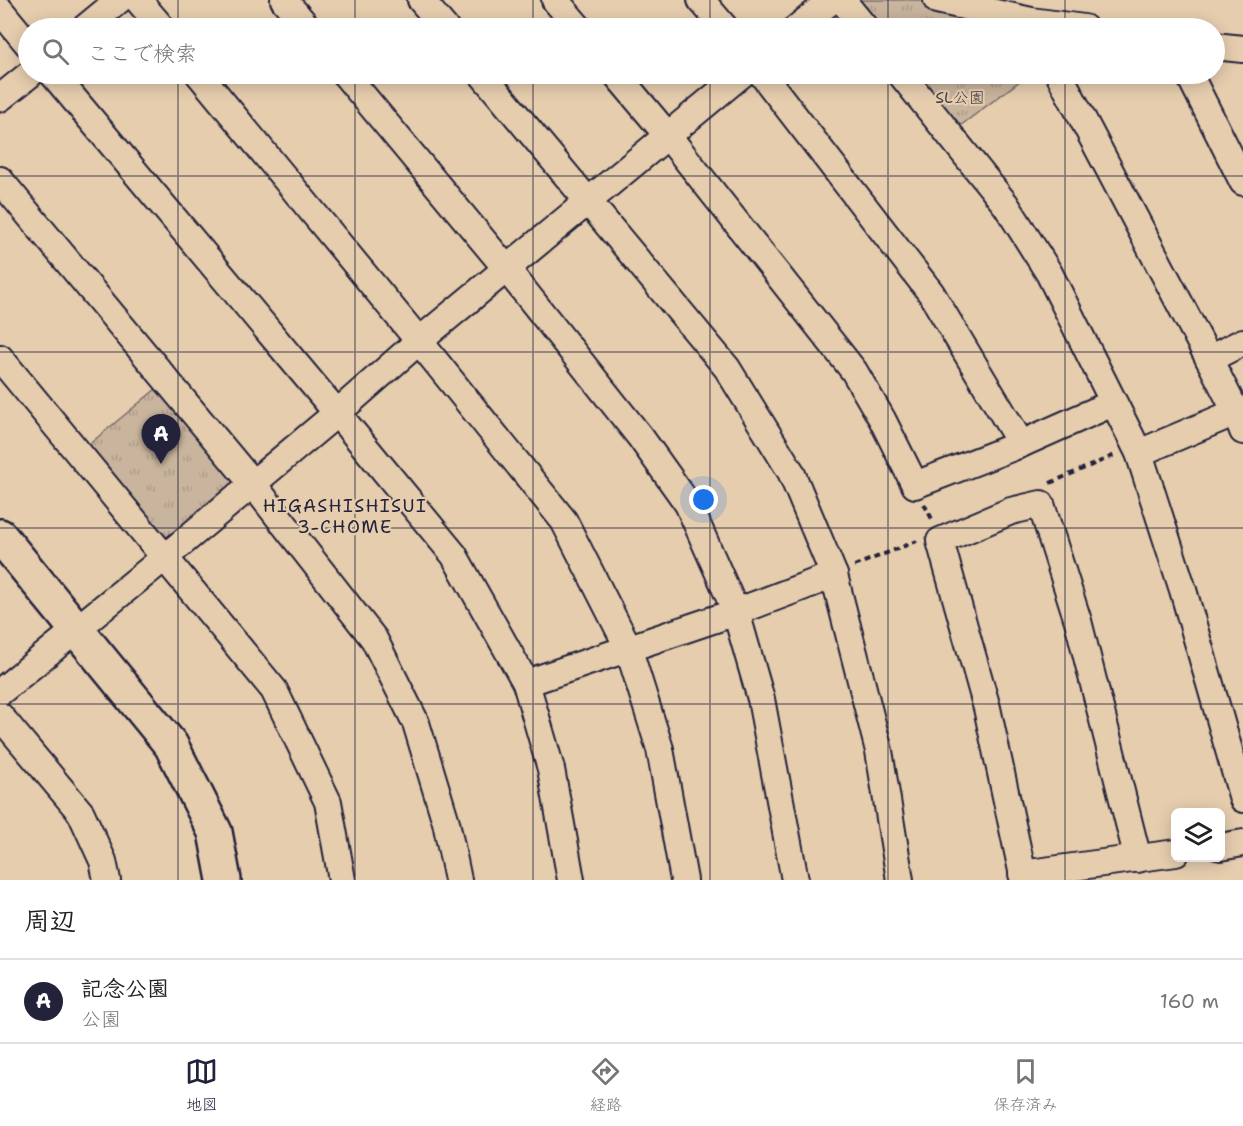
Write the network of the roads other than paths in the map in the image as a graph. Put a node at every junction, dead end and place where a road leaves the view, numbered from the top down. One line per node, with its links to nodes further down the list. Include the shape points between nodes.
1 (119, 0): 12 (street)
2 (138, 0): 13 (street)
3 (284, 0): 14 (street)
4 (421, 0): 15 (street)
5 (555, 0): 16 (street)
6 (701, 0): 17 (street)
7 (832, 0): 18 (street)
8 (842, 0): 19 (street)
9 (937, 0): 11 (street)
10 (0, 10): 20 (street)
11 (1034, 17)
12 (97, 18)
13 (153, 18)
14 (299, 18)
15 (436, 18)
16 (570, 18)
17 (716, 18)
18 (810, 18)
19 (857, 18)
20 (18, 32)
21 (1225, 47): 22 (street)
22 (1243, 49)
23 (18, 84): 34 (street)
24 (60, 84): 45 (street)
25 (207, 84): 40 (street)
26 (353, 84): 39 (street)
27 (490, 84): 38 (street)
28 (624, 84): 35 (street)
29 (730, 84): 35 (street)
30 (770, 84): 47 (street, via 932,293)
31 (909, 84): 44 (street, via 1006,206 1048,273)
32 (1064, 84): 43 (street)
33 (1194, 84): 37 (street)
34 (0, 98)
35 (668, 136): 38 (street); 47 (street, via 854,371 915,485)
36 (0, 180): 49 (street)
37 (1243, 182)
38 (588, 201): 39 (street); 52 (street, via 727,368 791,472)
39 (506, 268): 40 (street); 53 (street, via 641,438 688,504)
40 (419, 341): 45 (street); 55 (street, via 564,521)
41 (1243, 342): 43 (street)
42 (0, 358): 51 (street)
43 (1209, 359): 46 (street)
44 (1113, 403): 47 (street); 48 (street)
45 (338, 412): 49 (street); 56 (street, via 454,555)
46 (1240, 422): 48 (street)
47 (1021, 444)
48 (1138, 453): 59 (street, via 1183,590)
49 (252, 483): 51 (street); 68 (street, via 374,639 416,723 446,822)
50 (0, 536): 54 (street)
51 (164, 558): 54 (street); 67 (street, via 274,690 328,802)
52 (834, 575): 53 (street); 72 (street, via 879,751)
53 (736, 612): 55 (street); 71 (street, via 761,699)
54 (76, 629): 57 (street); 66 (street, via 171,746 215,832)
55 (628, 647): 56 (street); 70 (street, via 660,749)
56 (526, 682): 69 (street, via 551,769)
57 (0, 692)
58 (0, 716): 65 (street, via 81,813 103,861)
59 (1243, 799)
60 (1243, 843): 61 (street)
61 (1225, 846)
62 (1171, 854): 63 (street)
63 (1138, 859): 64 (street); 64 (street, via 1078,621 1041,504 1011,511 940,541 987,708)
64 (1023, 877)
65 (107, 880)
66 (224, 880)
67 (342, 880)
68 (458, 880)
69 (571, 880)
70 (684, 880)
71 (795, 880)
72 (900, 880)

